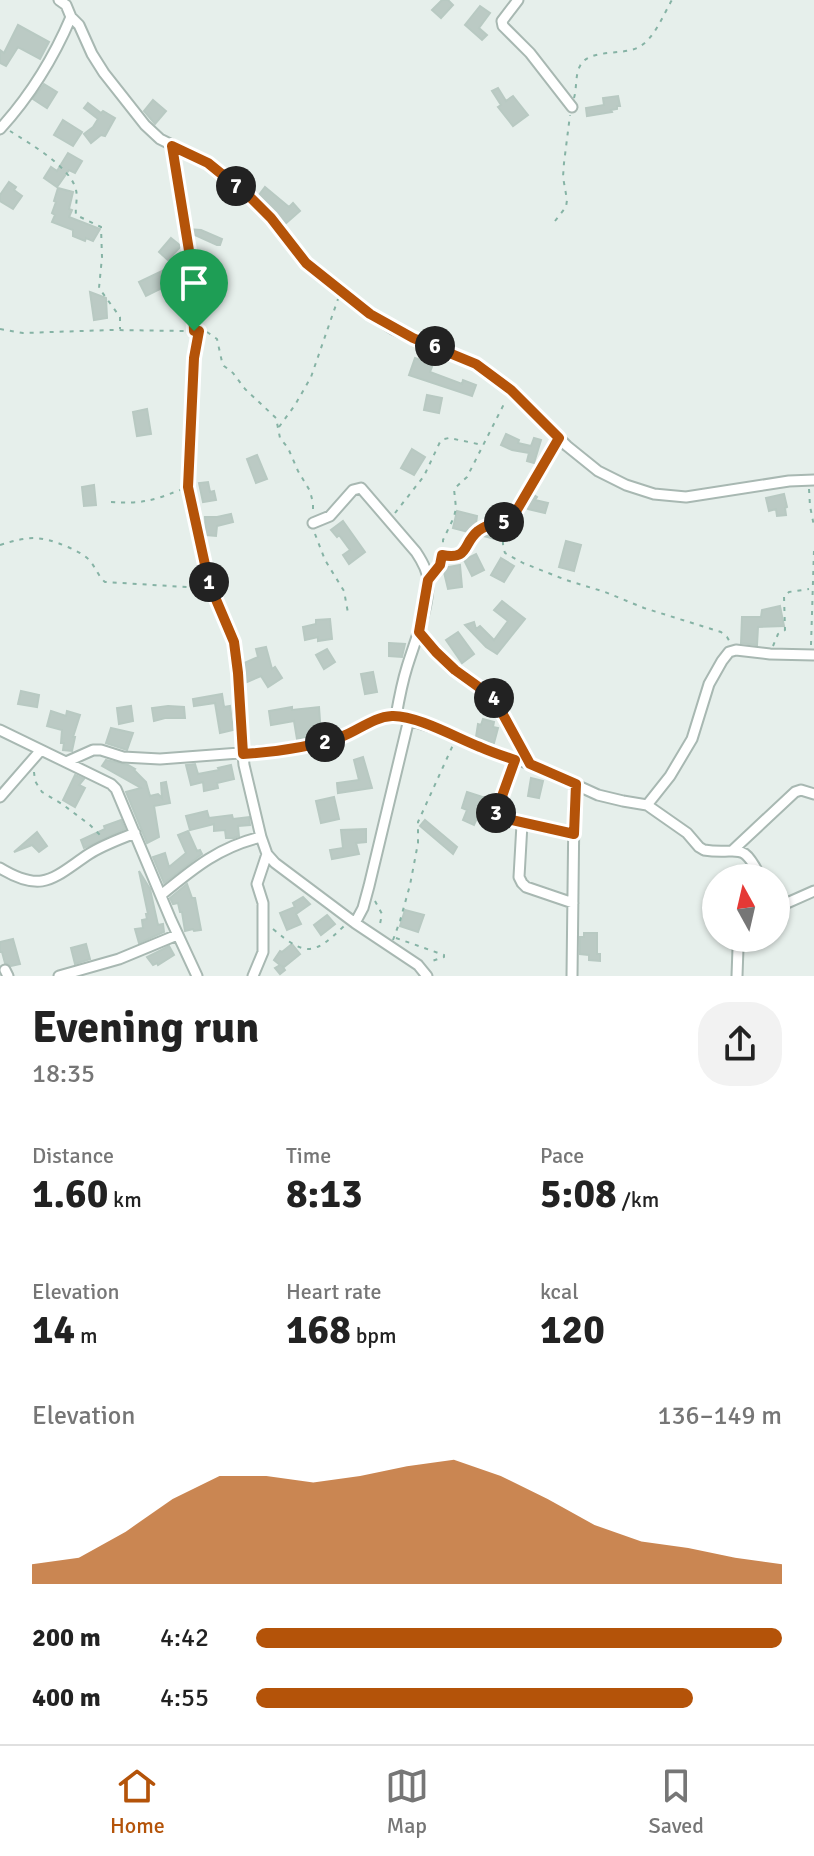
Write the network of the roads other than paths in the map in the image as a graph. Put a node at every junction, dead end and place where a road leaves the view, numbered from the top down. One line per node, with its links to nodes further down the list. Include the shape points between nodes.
1 (59, 0): 3 (street)
2 (518, 0): 4 (street, via 504,16 503,26)
3 (71, 17): 5 (street, via 57,50); 7 (street, via 92,54 160,139 208,163 250,197 306,263 370,314 476,364 598,471 654,494 686,497)
4 (572, 107)
5 (1, 126)
6 (199, 331): 15 (street, via 188,487 207,576 234,642)
7 (811, 480)
8 (313, 523): 9 (street, via 330,516 353,490 364,491 423,562 428,580)
9 (419, 632): 11 (street); 18 (street, via 455,670 494,698)
10 (809, 655): 22 (street, via 732,650 709,684 692,739)
11 (396, 716): 12 (street); 15 (street, via 375,719 324,742)
12 (409, 719): 16 (street); 35 (street, via 363,908)
13 (0, 730): 14 (street)
14 (41, 750): 17 (street); 21 (street)
15 (243, 754): 17 (street, via 160,759 93,750); 26 (street)
16 (515, 760): 18 (street); 23 (street, via 496,813 501,820)
17 (66, 762): 24 (street, via 116,789)
18 (530, 764): 19 (street)
19 (576, 784): 22 (street, via 598,795); 25 (street)
20 (814, 794): 27 (street, via 795,792)
21 (0, 797)
22 (647, 805): 27 (street, via 699,847)
23 (522, 824): 25 (street); 34 (street, via 522,883)
24 (135, 833): 30 (street, via 40,882); 32 (street)
25 (574, 834): 34 (street)
26 (261, 837): 28 (street); 32 (street, via 215,853)
27 (733, 850): 29 (street, via 743,851)
28 (267, 854): 35 (street); 41 (street, via 257,884 263,903 263,952)
29 (754, 864)
30 (0, 868)
31 (814, 891): 33 (street)
32 (161, 895): 36 (street)
33 (790, 902)
34 (573, 903): 42 (street)
35 (353, 922): 38 (street, via 392,942)
36 (177, 935): 39 (street); 40 (street)
37 (738, 952): 43 (street)
38 (425, 973)
39 (59, 976)
40 (197, 976)
41 (253, 976)
42 (572, 976)
43 (737, 976)

